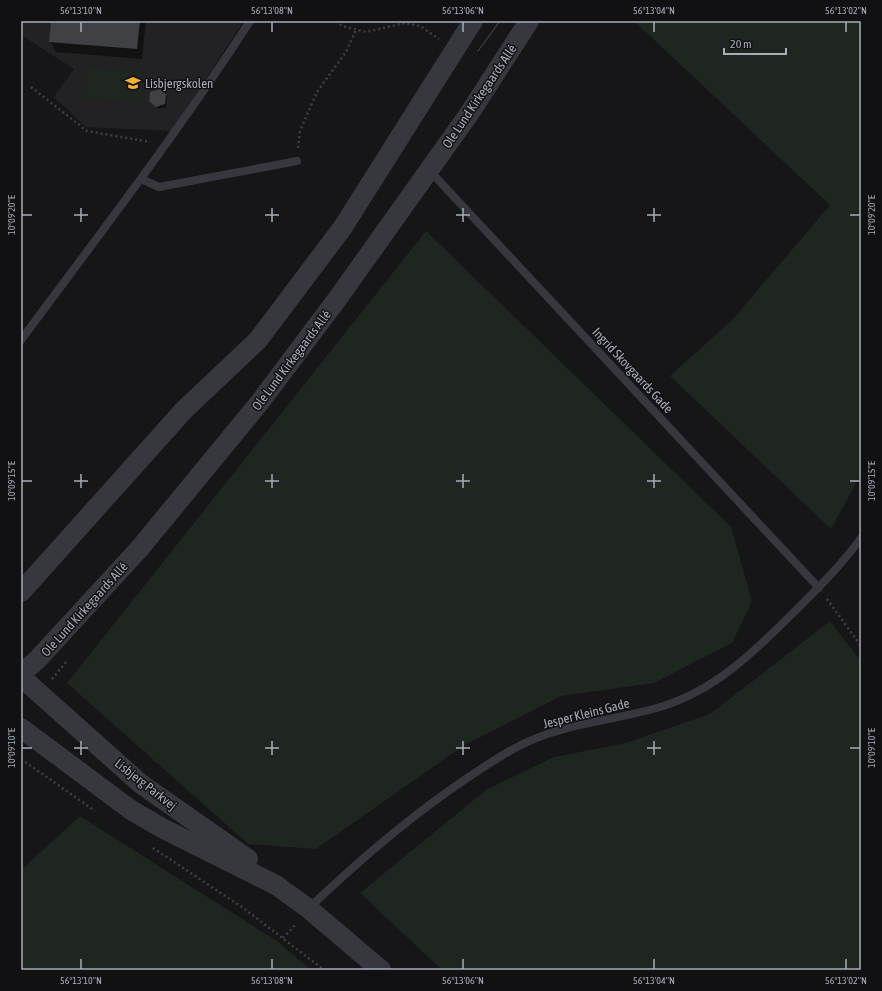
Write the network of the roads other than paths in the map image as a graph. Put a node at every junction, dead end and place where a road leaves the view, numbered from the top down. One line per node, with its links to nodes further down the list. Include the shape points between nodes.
1 (250, 21): 6 (lane, via 211,82)
2 (473, 21): 10 (street, via 444,45 343,227 258,340 184,410)
3 (529, 21): 5 (street, Ole Lund Kirkegaards Allé, via 468,114)
4 (296, 162): 6 (lane, via 159,187)
5 (428, 169): 9 (lane, Ingrid Skovgaards Gade); 11 (street, Ole Lund Kirkegaards Allé, via 338,298 260,402 140,548 37,660)
6 (141, 179): 7 (lane)
7 (21, 340)
8 (861, 538): 9 (lane, Jesper Kleins Gade)
9 (819, 588): 15 (lane, Jesper Kleins Gade, via 754,652 727,674 687,698 659,708 555,731 520,745 469,776 403,823 354,864)
10 (21, 592)
11 (21, 674)
12 (21, 677): 14 (street, Lisbjerg Parkvej, via 141,784 255,864)
13 (21, 728): 14 (street, Lisbjerg Parkvej, via 131,810)
14 (276, 885): 15 (street, Lisbjerg Parkvej)
15 (309, 909): 16 (street, Lisbjerg Parkvej)
16 (381, 970)

